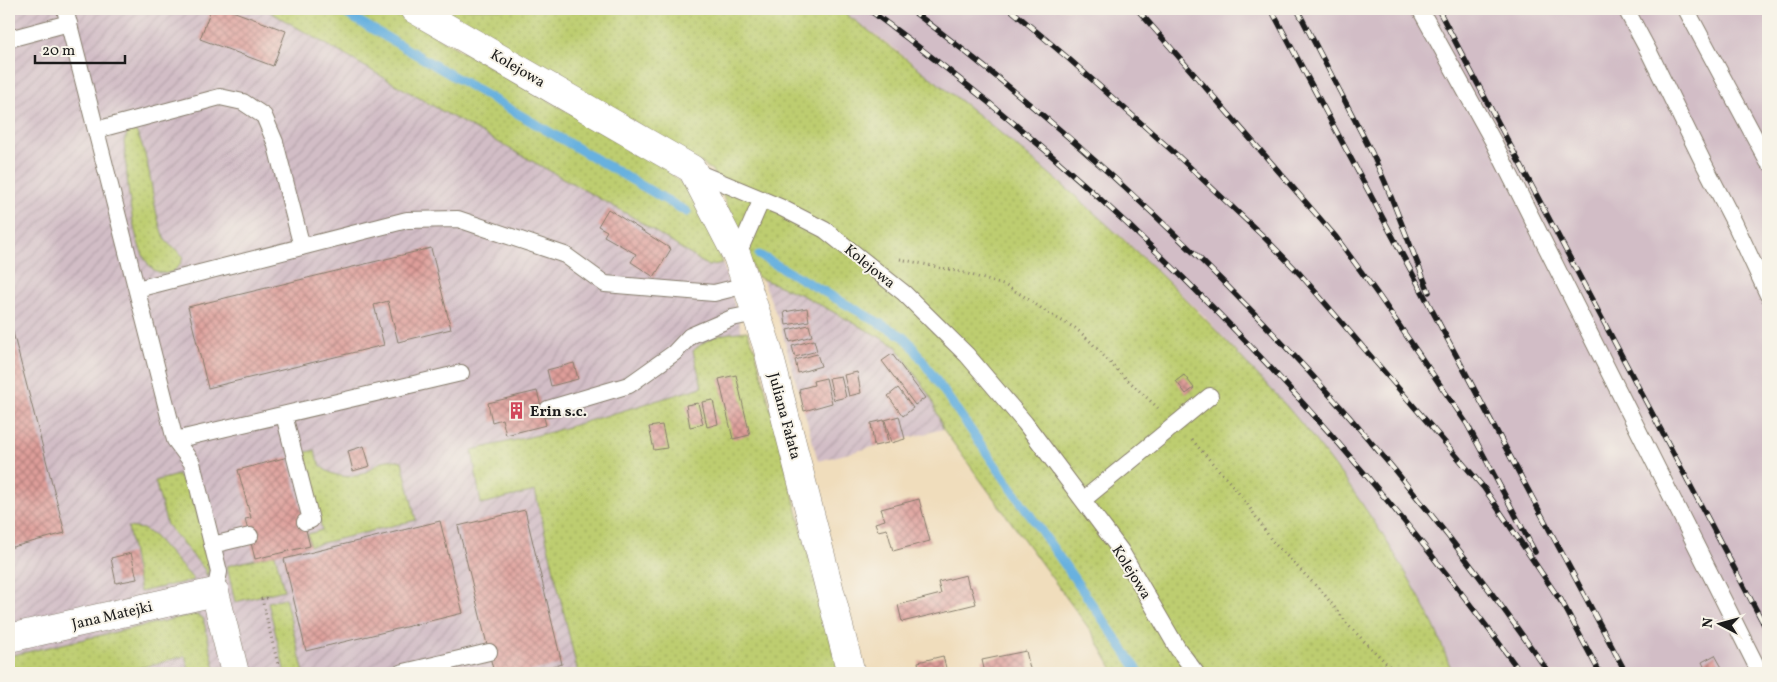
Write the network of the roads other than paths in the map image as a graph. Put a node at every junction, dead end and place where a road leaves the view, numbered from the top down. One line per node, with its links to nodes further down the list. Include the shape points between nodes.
1 (414, 9): 9 (street, Kolejowa)
2 (1420, 9): 33 (lane, via 1493,141)
3 (1626, 9): 15 (lane)
4 (1686, 9): 8 (lane)
5 (67, 16): 6 (lane); 7 (lane)
6 (9, 39)
7 (96, 130): 11 (lane, via 220,96 243,102 264,116 275,142); 14 (lane)
8 (1768, 162)
9 (692, 169): 10 (lane, Kolejowa); 12 (street, Juliana Fałata)
10 (762, 199): 12 (lane); 22 (lane, Kolejowa, via 825,230 904,293 967,355)
11 (302, 247): 13 (lane, via 407,220 458,219 565,255 605,284 714,293); 14 (lane)
12 (737, 256): 13 (street, Juliana Fałata)
13 (746, 285): 16 (street, Juliana Fałata)
14 (137, 288): 21 (lane)
15 (1768, 295)
16 (756, 313): 19 (lane, via 732,318 690,336 674,353 629,385); 31 (street, Juliana Fałata)
17 (461, 374): 20 (lane)
18 (1210, 396): 22 (lane)
19 (548, 409)
20 (284, 415): 21 (lane); 23 (lane, via 311,520)
21 (176, 440): 25 (lane, via 192,463)
22 (1084, 500): 32 (lane, Kolejowa, via 1121,551 1178,649)
23 (305, 522)
24 (250, 536): 25 (lane)
25 (212, 544): 26 (lane, via 219,572)
26 (215, 592): 27 (street, Jana Matejki); 29 (street)
27 (9, 638)
28 (489, 652): 30 (lane)
29 (235, 673)
30 (400, 673)
31 (851, 673)
32 (1196, 673)
33 (1760, 673)

